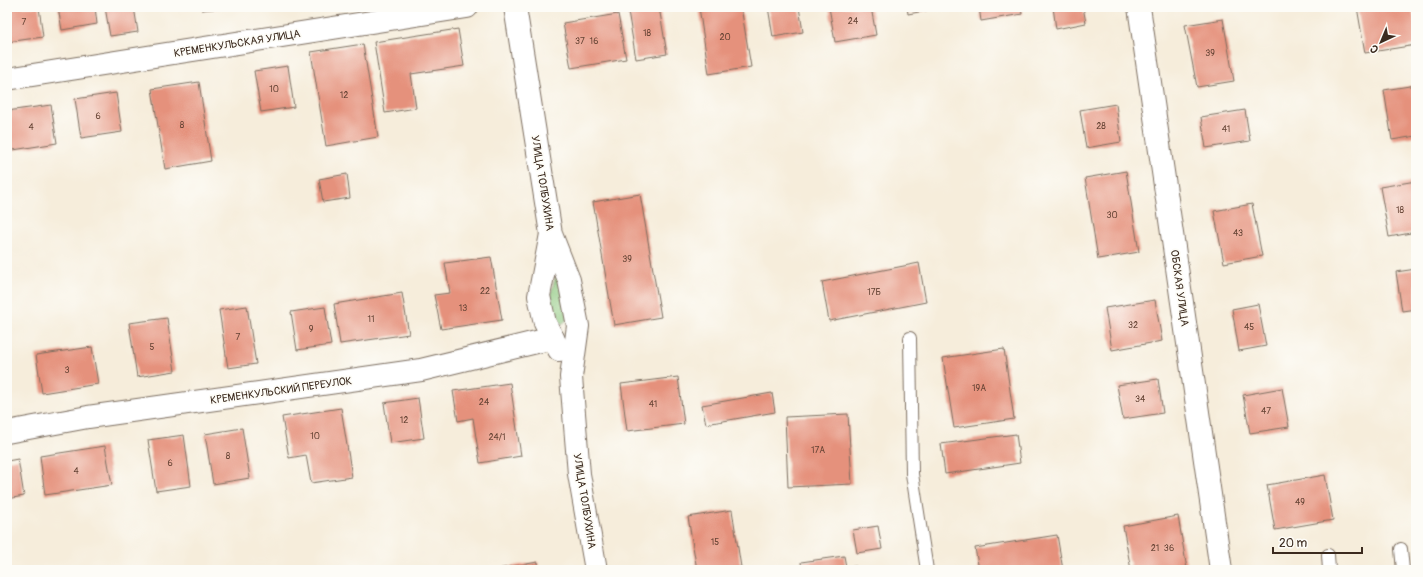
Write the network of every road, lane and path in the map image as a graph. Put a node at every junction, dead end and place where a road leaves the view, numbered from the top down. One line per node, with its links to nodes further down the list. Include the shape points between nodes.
1 (467, 7): 4 (street, КРЕМЕНКУЛЬСКАЯ УЛИЦА)
2 (515, 7): 5 (street, УЛИЦА ТОЛБУХИНА)
3 (1139, 7): 14 (street, ОБСКАЯ УЛИЦА)
4 (7, 79)
5 (551, 234): 6 (street, via 539,296); 8 (street, УЛИЦА ТОЛБУХИНА, via 569,280 578,326)
6 (553, 338): 8 (street); 9 (street, КРЕМЕНКУЛЬСКИЙ ПЕРЕУЛОК, via 421,370 88,417)
7 (910, 338): 13 (lane, via 912,474)
8 (571, 376): 12 (street, УЛИЦА ТОЛБУХИНА, via 579,474)
9 (7, 432)
10 (1401, 549): 16 (lane)
11 (1328, 555): 15 (lane)
12 (596, 570)
13 (926, 570)
14 (1221, 570)
15 (1329, 570)
16 (1403, 570)

